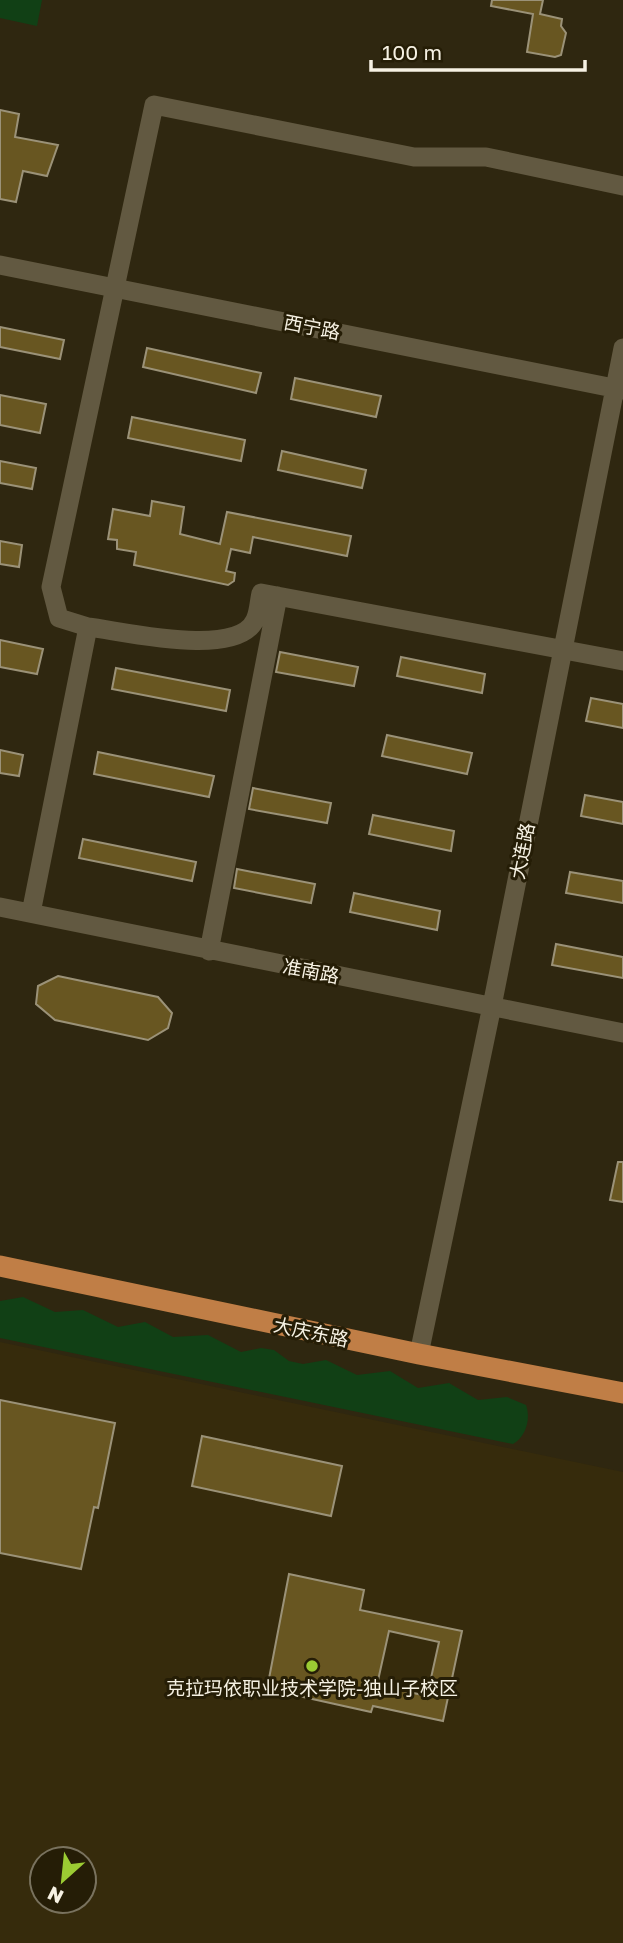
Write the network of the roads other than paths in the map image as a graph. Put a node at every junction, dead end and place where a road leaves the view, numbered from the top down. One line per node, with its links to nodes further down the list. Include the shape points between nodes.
1 (623, 186): 3 (street, via 486,157 414,157 154,105)
2 (0, 265): 3 (street, 西宁路)
3 (115, 288): 5 (street, 西宁路); 7 (street, via 51,587 59,618)
4 (623, 348): 5 (street, 大连路)
5 (619, 389): 8 (street, 大连路)
6 (278, 596): 7 (street, via 261,593 255,621 238,637 208,642); 8 (street); 12 (street)
7 (88, 627): 11 (street)
8 (563, 649): 9 (street); 13 (street, 大连路)
9 (623, 661)
10 (0, 907): 11 (street, 准南路)
11 (31, 913): 12 (street, 准南路)
12 (209, 951): 13 (street, 准南路)
13 (492, 1006): 14 (street, 准南路); 16 (street, 大连路)
14 (623, 1032)
15 (0, 1266): 16 (main road, 大庆东路)
16 (419, 1354): 17 (main road, 大庆东路)
17 (623, 1393)

